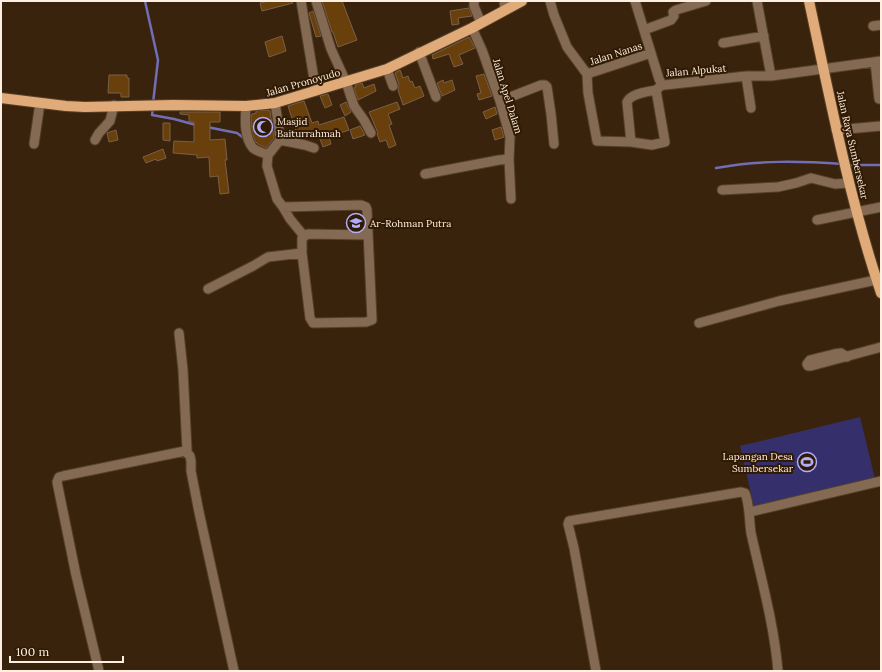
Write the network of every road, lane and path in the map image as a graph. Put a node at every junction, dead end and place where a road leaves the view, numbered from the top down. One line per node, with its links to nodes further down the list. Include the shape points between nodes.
1 (301, 1): 26 (street)
2 (316, 1): 23 (street, via 331,49)
3 (474, 1): 11 (street, Jalan Apel Dalam)
4 (522, 1): 10 (main road, Jalan Pronoyudo)
5 (550, 1): 20 (street, via 567,47)
6 (635, 1): 12 (street, Jalan Alpukat)
7 (706, 1): 12 (street, via 676,10 671,20)
8 (757, 1): 13 (street)
9 (809, 1): 18 (main road, Jalan Raya Sumbersekar)
10 (504, 6): 11 (main road, Jalan Pronoyudo)
11 (476, 26): 15 (main road, Jalan Pronoyudo); 30 (street, Jalan Apel Dalam)
12 (644, 30): 16 (street, Jalan Alpukat)
13 (764, 36): 14 (street); 22 (street)
14 (723, 43)
15 (419, 52): 19 (main road, Jalan Pronoyudo); 28 (street)
16 (651, 53): 20 (street, Jalan Nanas); 25 (street, Jalan Alpukat)
17 (878, 61): 18 (street, Jalan Alpukat); 27 (street)
18 (824, 68): 22 (street, Jalan Alpukat); 37 (main road, Jalan Raya Sumbersekar)
19 (387, 69): 23 (main road, Jalan Pronoyudo); 24 (street)
20 (587, 74): 41 (street, via 597,141)
21 (746, 76): 22 (street, Jalan Alpukat); 25 (street, Jalan Alpukat); 35 (street)
22 (771, 76)
23 (346, 82): 26 (main road, Jalan Pronoyudo); 38 (street, via 354,106)
24 (393, 86)
25 (659, 87): 41 (street, via 628,98); 41 (street, via 665,142 652,145)
26 (316, 91): 32 (main road, Jalan Pronoyudo)
27 (880, 95)
28 (436, 97)
29 (1, 98): 31 (main road, Jalan Pronoyudo)
30 (500, 101): 43 (street, via 545,85); 46 (street, Jalan Apel Dalam, via 510,137)
31 (40, 103): 33 (main road, Jalan Pronoyudo, via 79,107); 42 (street)
32 (275, 103): 34 (main road, Jalan Pronoyudo); 40 (street)
33 (114, 106): 34 (main road, Jalan Pronoyudo); 39 (street, via 110,121)
34 (246, 106): 45 (street, via 246,132 251,145 254,150)
35 (751, 108)
36 (881, 126): 37 (street)
37 (836, 130): 48 (main road, Jalan Raya Sumbersekar)
38 (371, 133)
39 (95, 140)
40 (280, 140): 44 (street); 45 (street)
41 (631, 142)
42 (34, 144)
43 (554, 144)
44 (314, 148)
45 (268, 155): 51 (street, via 267,171 277,199)
46 (509, 159): 47 (street); 50 (street, Jalan Apel Dalam)
47 (425, 174)
48 (849, 183): 49 (street, via 835,184 811,178 778,187); 53 (main road, Jalan Raya Sumbersekar)
49 (722, 190)
50 (511, 199)
51 (283, 207): 55 (street, via 363,206 367,210); 56 (street)
52 (881, 207): 53 (street)
53 (857, 212): 54 (street); 58 (main road, Jalan Raya Sumbersekar)
54 (818, 220)
55 (368, 235): 56 (street); 57 (street, via 373,318 370,322 311,321)
56 (304, 236): 57 (street, via 301,241)
57 (302, 253): 59 (street, via 268,257)
58 (876, 280): 60 (main road, Jalan Raya Sumbersekar); 61 (street, via 780,301)
59 (208, 289)
60 (881, 293)
61 (699, 323)
62 (179, 333): 65 (street, via 187,448)
63 (881, 347): 64 (street)
64 (847, 357)
65 (185, 451): 68 (street, via 58,479 58,492 69,547); 69 (street, via 191,460 199,512)
66 (881, 481): 67 (street)
67 (750, 512): 70 (street, via 746,493 741,492 569,521); 71 (street, via 751,531)
68 (99, 671)
69 (234, 671)
70 (596, 671)
71 (778, 671)

